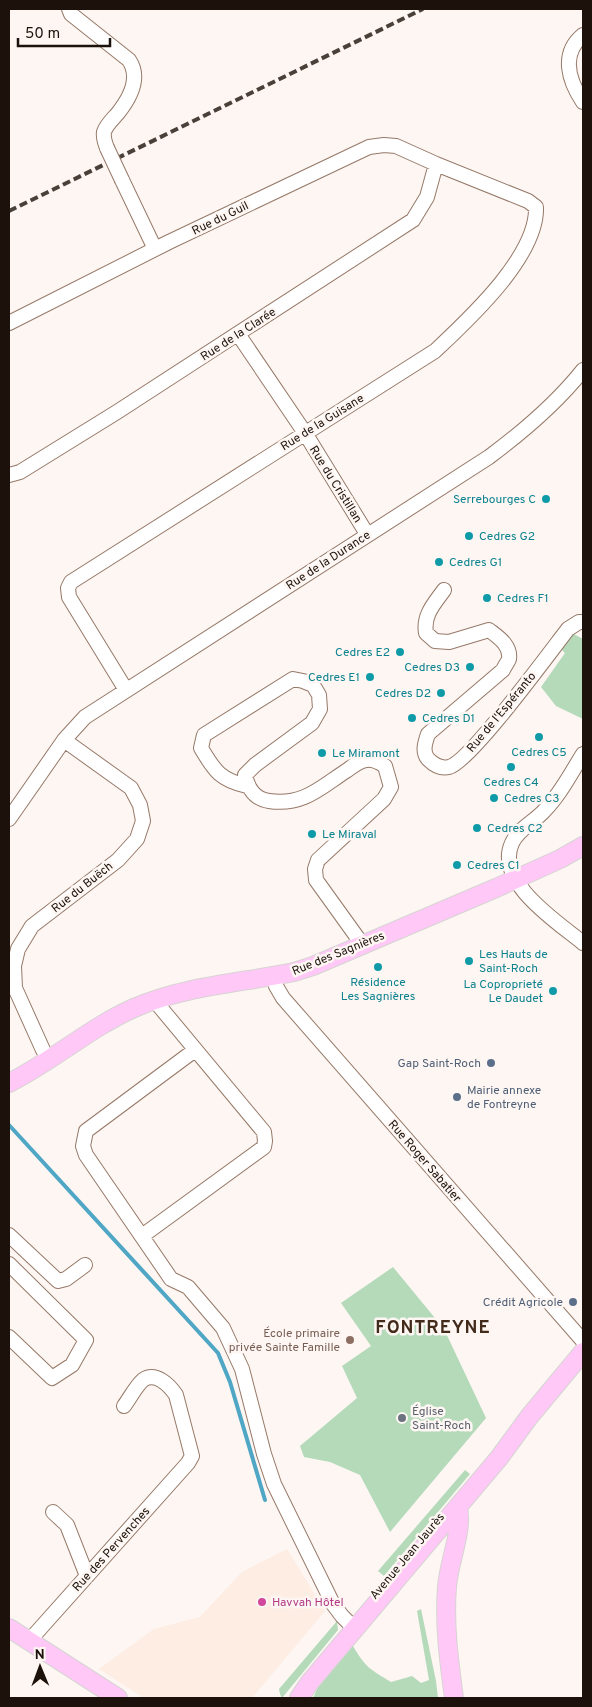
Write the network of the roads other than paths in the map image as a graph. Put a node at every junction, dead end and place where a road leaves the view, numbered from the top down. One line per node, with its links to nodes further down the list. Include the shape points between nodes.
1 (70, 9): 5 (street, bridge, via 134,67 135,76 128,100 104,131 104,140)
2 (583, 35): 3 (street, via 568,62 570,77)
3 (583, 102)
4 (436, 164): 5 (street, Rue du Guil, via 396,146 370,147); 7 (street, Rue de la Clarée, via 427,196 413,220); 9 (street, Rue de la Guisane, via 536,207 527,241 507,276 474,314 435,351)
5 (155, 249): 6 (street, Rue du Guil)
6 (9, 323)
7 (238, 334): 9 (street, Rue du Cristillan); 10 (street, Rue de la Clarée, via 20,472)
8 (583, 370): 11 (street, Rue de la Durance, via 570,387 519,435)
9 (305, 434): 11 (street, Rue du Cristillan); 14 (street, Rue de la Guisane, via 71,582 69,597)
10 (9, 475)
11 (367, 534): 14 (street, Rue de la Durance)
12 (444, 590): 13 (street, Rue de l'Espéranto, via 428,611 424,624 426,633 435,641 449,642 489,630 507,646 509,659 503,670 428,734 424,746 427,758 438,767 450,767 462,759 501,716 568,629)
13 (583, 622)
14 (126, 690): 15 (street, Rue de la Durance, via 85,717)
15 (64, 740): 18 (street, Rue de la Durance); 26 (street, Rue du Buëch, via 131,788 143,820 137,838 118,860 32,926 18,948 14,988)
16 (583, 754): 20 (street, via 554,800 512,844 509,860)
17 (247, 786): 17 (street, via 245,775 254,765 312,723 320,709 319,695 313,684 293,679 204,735 201,748 218,774); 22 (street, via 265,801 291,802 303,799 366,760 385,766 391,787 384,799 318,860 315,869 316,880)
18 (9, 819)
19 (583, 846): 20 (main road, Rue des Sagnières)
20 (516, 879): 21 (street, via 533,903); 22 (main road, Rue des Sagnières)
21 (583, 942)
22 (362, 944): 23 (main road, Rue des Sagnières, via 313,966)
23 (273, 976): 24 (main road, Rue des Sagnières); 33 (street, Rue Roger Sabatier, via 284,998)
24 (155, 1000): 25 (street); 26 (main road, Rue des Sagnières, via 111,1019)
25 (195, 1050): 29 (street, via 86,1131 84,1137 82,1146 86,1154); 29 (street, via 264,1132 264,1148)
26 (49, 1060): 27 (main road, Rue des Sagnières)
27 (9, 1083)
28 (9, 1235): 31 (street, via 58,1281 66,1280)
29 (142, 1236): 40 (street, via 171,1279 188,1287 223,1328 242,1369 274,1484 333,1604)
30 (9, 1264): 32 (street, via 86,1340 72,1365 52,1378)
31 (85, 1265)
32 (9, 1337)
33 (583, 1341)
34 (583, 1352): 36 (main road, Avenue Jean Jaurès)
35 (124, 1406): 39 (street, Rue des Pervenches, via 144,1379 162,1380 176,1395 192,1456)
36 (529, 1417): 37 (main road, Avenue Jean Jaurès); 40 (main road, Avenue Jean Jaurès, via 493,1452)
37 (458, 1507): 40 (main road, Avenue Jean Jaurès); 46 (main road, via 459,1528 449,1572 446,1609)
38 (53, 1512): 39 (street, via 67,1525)
39 (87, 1576): 42 (street, Rue des Pervenches)
40 (352, 1626): 44 (main road, Avenue Jean Jaurès); 45 (main road, Avenue Jean Jaurès)
41 (9, 1628): 42 (main road)
42 (29, 1641): 43 (main road)
43 (118, 1698)
44 (288, 1698)
45 (299, 1698)
46 (454, 1698)

